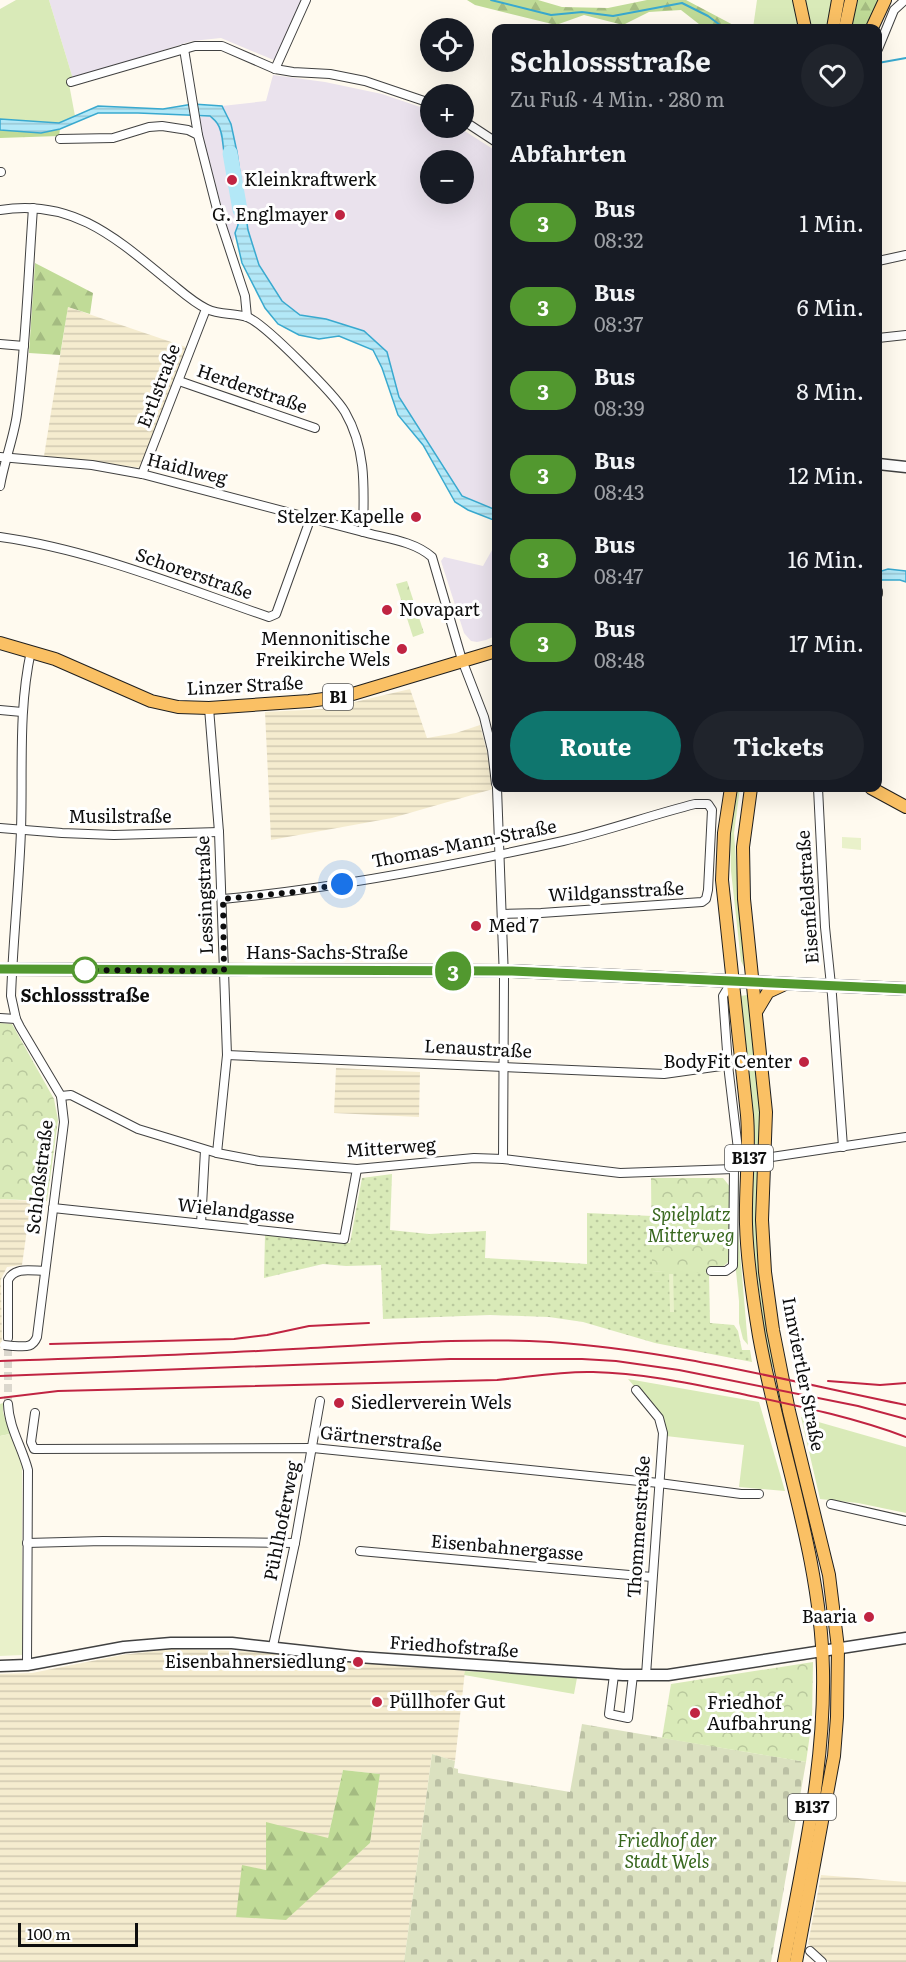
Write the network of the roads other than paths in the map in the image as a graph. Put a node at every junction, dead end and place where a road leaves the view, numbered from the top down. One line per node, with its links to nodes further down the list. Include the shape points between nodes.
1 (306, 0): 13 (street)
2 (799, 0): 7 (main road)
3 (885, 0): 10 (main road)
4 (905, 0): 11 (street, via 894,10)
5 (837, 3): 8 (main road)
6 (850, 3): 9 (main road)
7 (804, 24)
8 (834, 24)
9 (846, 24)
10 (874, 24)
11 (882, 39)
12 (184, 49): 13 (street, via 222,46); 14 (street); 17 (street)
13 (275, 69): 15 (street, via 365,81)
14 (71, 82)
15 (420, 100)
16 (474, 127): 19 (street)
17 (198, 135): 18 (street, via 162,126 113,138); 25 (street)
18 (60, 139)
19 (492, 139)
20 (33, 208): 21 (street); 24 (street, via 57,210 105,231); 29 (street)
21 (0, 210)
22 (906, 255): 23 (street)
23 (882, 260)
24 (206, 309): 25 (street); 30 (street, Ertlstraße)
25 (248, 317): 38 (street, via 286,349 344,410 363,462)
26 (906, 335): 27 (street)
27 (882, 338)
28 (0, 344): 29 (street)
29 (24, 346): 32 (street, via 16,417)
30 (179, 381): 31 (street, Herderstraße); 35 (street, Ertlstraße)
31 (315, 428)
32 (3, 457): 35 (street, Haidlweg); 36 (street)
33 (882, 464): 34 (street)
34 (906, 467)
35 (142, 474): 37 (street, Haidlweg)
36 (0, 486)
37 (311, 517): 38 (street, Haidlweg); 39 (street, Schorerstraße, via 276,614 270,617 83,555)
38 (363, 532): 43 (street, Haidlweg, via 416,547 432,557)
39 (0, 537)
40 (0, 643): 41 (main road, Linzer Straße / B1)
41 (31, 651): 44 (main road, Linzer Straße / B1, via 151,701); 46 (street, Schloßstraße)
42 (492, 652): 43 (main road, Linzer Straße / B1)
43 (462, 660): 44 (main road, Linzer Straße / B1, via 346,696); 47 (street)
44 (209, 708): 57 (street, Lessingstraße)
45 (0, 710): 46 (street)
46 (22, 712): 56 (street, Schloßstraße)
47 (492, 750)
48 (497, 792): 58 (street)
49 (730, 792): 65 (main road, Innviertler Straße / B137, via 722,880)
50 (750, 792): 66 (main road, Innviertler Straße / B137, via 743,865)
51 (818, 792): 68 (street, Eisenfeldstraße)
52 (878, 792): 54 (main road)
53 (708, 804): 58 (street, Thomas-Mann-Straße, via 694,804); 60 (street, Wildgansstraße, via 712,810 708,890 702,902)
54 (906, 807)
55 (0, 828): 56 (street, Musilstraße)
56 (21, 829): 57 (street, Musilstraße, via 114,835); 62 (street, Schloßstraße)
57 (219, 832): 59 (street, Lessingstraße)
58 (499, 854): 59 (street, Thomas-Mann-Straße, via 295,892); 60 (street)
59 (223, 899): 63 (street, Lessingstraße)
60 (502, 914): 64 (street)
61 (0, 969): 62 (main road, Hans-Sachs-Straße)
62 (14, 969): 63 (main road, Hans-Sachs-Straße); 72 (street, Schloßstraße, via 11,996)
63 (224, 971): 64 (main road, Hans-Sachs-Straße); 73 (street, Lessingstraße)
64 (503, 971): 65 (main road, Hans-Sachs-Straße); 75 (street)
65 (733, 981): 66 (main road, Hans-Sachs-Straße); 74 (street, via 723,996); 106 (main road, Innviertler Straße / B137, via 749,1136 746,1225 752,1288 773,1409 808,1545)
66 (753, 981): 67 (main road, Hans-Sachs-Straße); 70 (main road, Innviertler Straße / B137)
67 (790, 983): 68 (main road, Hans-Sachs-Straße); 70 (main road, via 768,992)
68 (831, 985): 69 (main road, Hans-Sachs-Straße); 78 (street, Eisenfeldstraße)
69 (906, 989)
70 (756, 1012): 81 (main road, Innviertler Straße / B137, via 766,1112)
71 (0, 1018): 72 (street)
72 (16, 1019): 76 (street, Schloßstraße)
73 (227, 1055): 75 (street, Lenaustraße); 80 (street, Lessingstraße)
74 (728, 1065): 75 (street, Lenaustraße, via 664,1074); 84 (street, via 739,1158)
75 (503, 1066): 82 (street)
76 (62, 1096): 79 (street, Mitterweg, via 71,1095 138,1129); 85 (street, Schloßstraße, via 64,1122)
77 (906, 1137): 78 (street)
78 (843, 1147): 81 (street)
79 (206, 1150): 80 (street, Mitterweg); 86 (street)
80 (217, 1153): 83 (street, Mitterweg, via 259,1161)
81 (765, 1158): 105 (main road, Innviertler Straße / B137, via 762,1220 773,1330 825,1553)
82 (503, 1159): 83 (street, Mitterweg); 84 (street, Mitterweg, via 620,1173)
83 (357, 1169): 86 (street, Wielandgasse, via 344,1239)
84 (734, 1169): 88 (street, via 733,1266 726,1271)
85 (53, 1208): 86 (street, Wielandgasse); 87 (street, Schloßstraße)
86 (201, 1224)
87 (45, 1271): 89 (street, Schloßstraße, via 35,1343); 89 (street, via 11,1273)
88 (711, 1271)
89 (6, 1344)
90 (636, 1390): 95 (street, Thommenstraße, via 658,1418 663,1433)
91 (320, 1401): 94 (street, Pühlhoferweg)
92 (8, 1404): 99 (street, via 12,1430 28,1470)
93 (35, 1413): 94 (street, Gärtnerstraße, via 31,1442 34,1449)
94 (313, 1448): 95 (street, Gärtnerstraße); 100 (street, Pühlhoferweg)
95 (659, 1483): 96 (street, Gärtnerstraße); 102 (street, Thommenstraße)
96 (759, 1494)
97 (831, 1504): 98 (street)
98 (906, 1521)
99 (27, 1543): 100 (street); 107 (street)
100 (295, 1543): 104 (street, Pühlhoferweg)
101 (360, 1551): 102 (street, Eisenbahnergasse)
102 (652, 1577): 111 (street, Thommenstraße)
103 (906, 1638): 105 (street, Friedhofstraße)
104 (273, 1646): 107 (street, Friedhofstraße, via 171,1643); 109 (street, Friedhofstraße, via 358,1657)
105 (838, 1648): 106 (street, Friedhofstraße); 114 (main road, Innviertler Straße / B137, via 834,1756)
106 (822, 1651): 111 (street, Friedhofstraße); 113 (main road, Innviertler Straße / B137, via 819,1756)
107 (27, 1665): 108 (street, Friedhofstraße)
108 (0, 1666)
109 (614, 1675): 110 (street, Friedhofstraße); 110 (street, via 609,1714 628,1718)
110 (633, 1676): 111 (street, Friedhofstraße)
111 (646, 1676)
112 (810, 1951): 115 (street)
113 (784, 1962)
114 (796, 1962)
115 (822, 1962)

